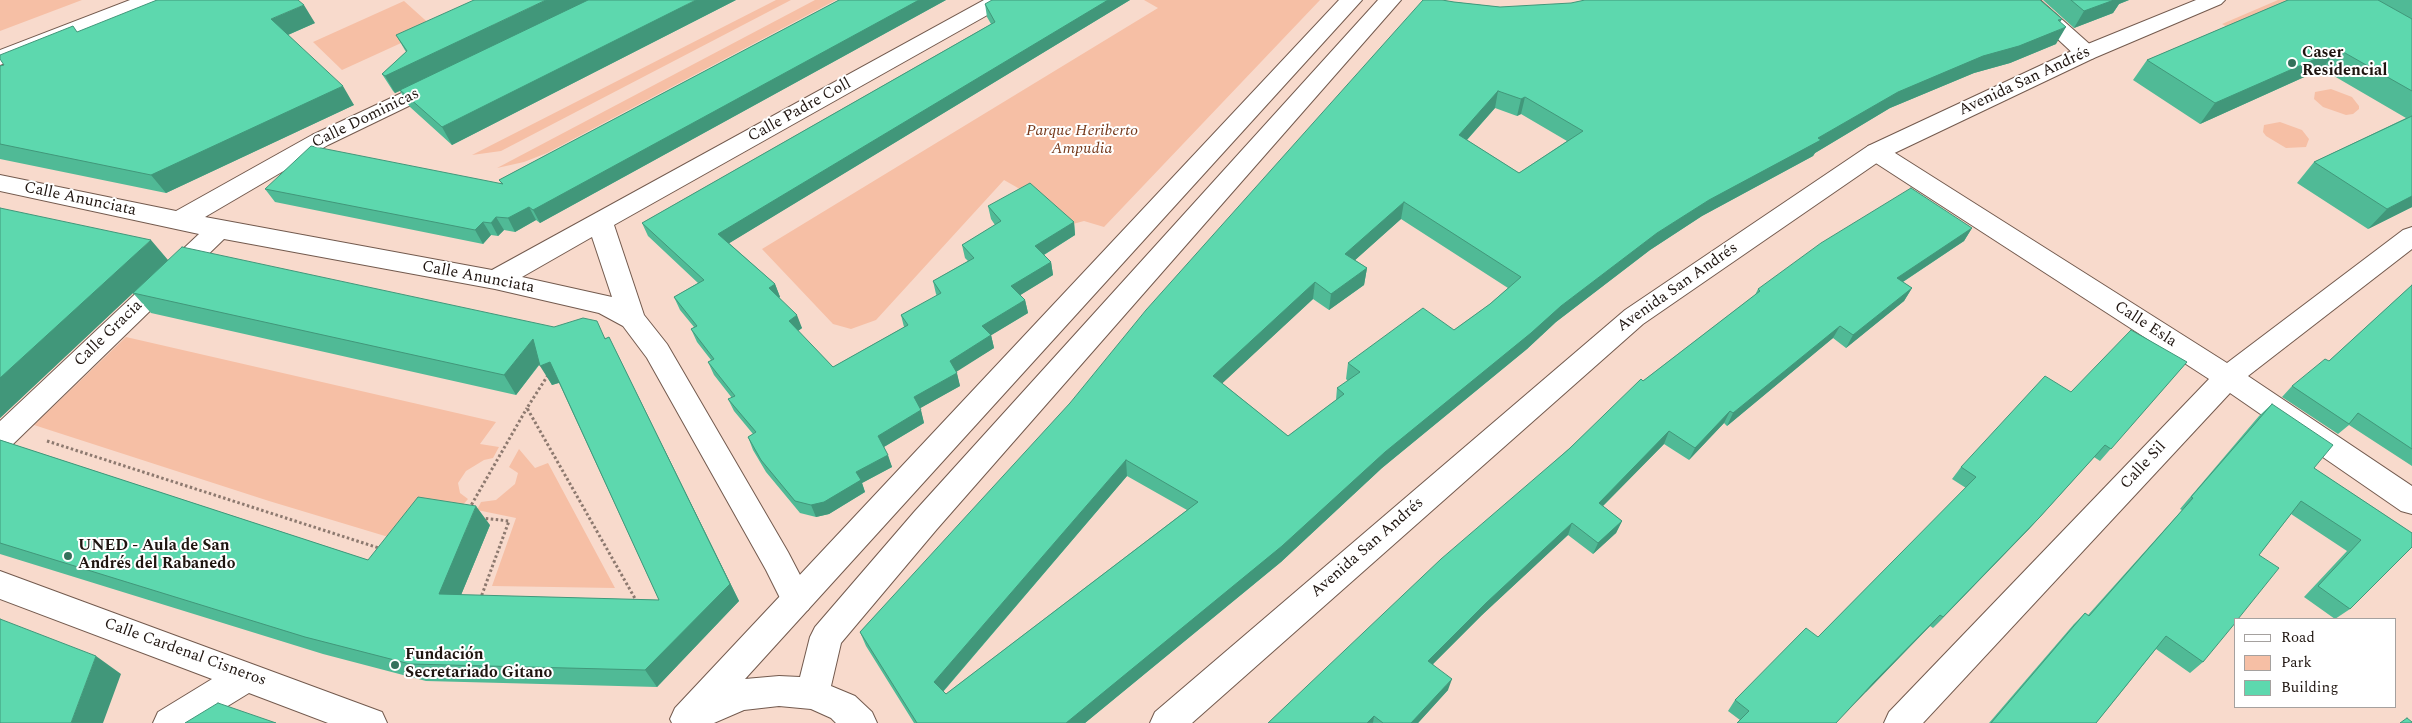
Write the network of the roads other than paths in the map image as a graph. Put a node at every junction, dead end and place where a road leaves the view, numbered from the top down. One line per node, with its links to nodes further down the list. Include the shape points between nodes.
1 (107, 0): 8 (street)
2 (149, 0): 10 (street)
3 (1000, 0): 15 (street, Calle Padre Coll)
4 (1351, 0): 24 (street)
5 (1390, 0): 26 (street, via 844,615 826,637)
6 (2027, 0): 9 (street)
7 (2214, 0): 9 (street, Avenida San Andrés)
8 (0, 41)
9 (2086, 53): 12 (street, Avenida San Andrés)
10 (0, 58)
11 (454, 76): 14 (street, Calle Dominicas, via 320,140)
12 (1876, 152): 20 (street, Calle Esla); 31 (street, Avenida San Andrés, via 1634,317)
13 (0, 183): 14 (street, Calle Anunciata)
14 (179, 222): 16 (street, Calle Anunciata)
15 (600, 222): 18 (street, Calle Padre Coll); 19 (street)
16 (219, 229): 18 (street, Calle Anunciata); 21 (street, Calle Gracia)
17 (2412, 236): 20 (street, Calle Sil)
18 (496, 280): 19 (street, Calle Anunciata, via 606,305)
19 (632, 319): 24 (street, Calle Anunciata, via 657,351)
20 (2228, 377): 22 (street, Calle Esla); 32 (street, Calle Sil)
21 (0, 439)
22 (2412, 502)
23 (0, 585): 25 (street, Calle Cardenal Cisneros)
24 (797, 600): 27 (street)
25 (247, 676): 28 (street); 29 (street, Calle Cardenal Cisneros)
26 (813, 694): 27 (street, via 779,691 743,696); 30 (street, via 843,707)
27 (683, 721)
28 (170, 723)
29 (370, 723)
30 (860, 723)
31 (1167, 723)
32 (1901, 723)

